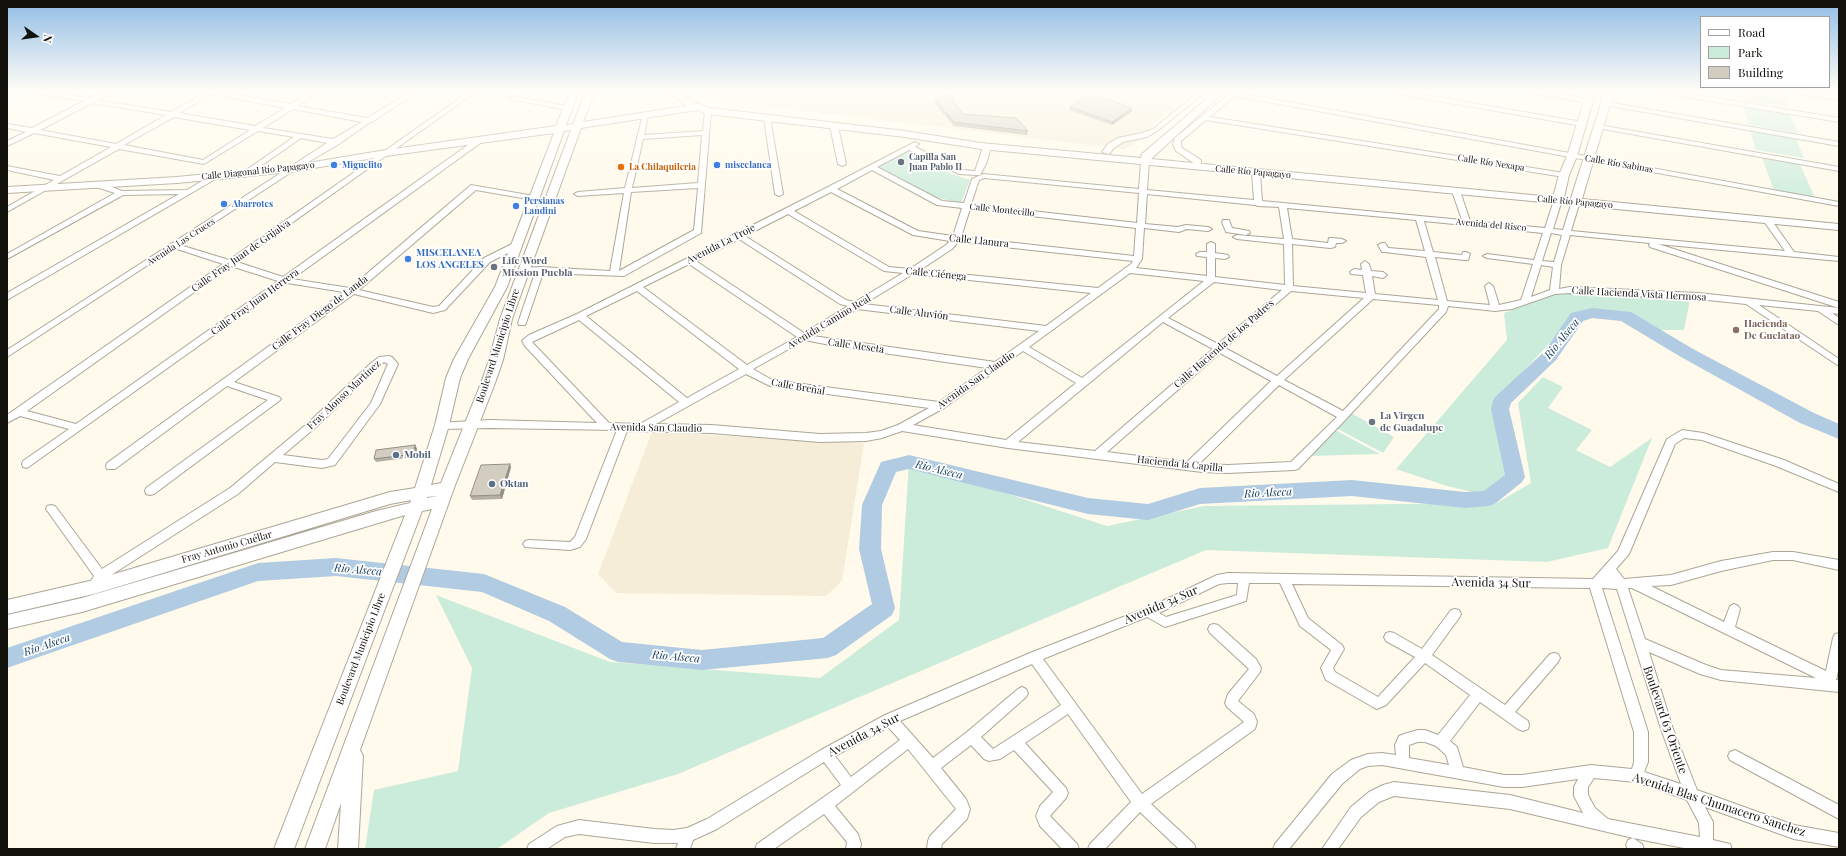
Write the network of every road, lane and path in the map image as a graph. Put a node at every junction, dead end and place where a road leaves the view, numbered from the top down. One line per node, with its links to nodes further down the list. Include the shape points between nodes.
1 (31, 131): 29 (street); 31 (street)
2 (144, 131): 31 (street)
3 (252, 131): 31 (street, via 204,162)
4 (273, 131): 25 (street)
5 (353, 131): 28 (street, Avenida Las Cruces)
6 (417, 131): 35 (street, Calle Fray Juan de Grijalva)
7 (545, 131): 27 (main road, Calle Diagonal Río Papagayo)
8 (558, 131): 64 (main road, Boulevard Municipio Libre)
9 (575, 131): 108 (main road, Boulevard Municipio Libre)
10 (641, 131): 26 (street)
11 (769, 131): 62 (street)
12 (835, 131): 40 (street)
13 (878, 131): 33 (main road, Calle Río Papagayo)
14 (926, 131): 34 (main road, Calle Río Papagayo)
15 (1152, 131): 34 (street, via 1121,140)
16 (1175, 131): 37 (main road)
17 (1189, 131): 39 (street, via 1177,144 1182,152)
18 (1286, 131): 47 (street, Calle Río Nexapa)
19 (1440, 131): 36 (street, Calle Río Sabinas)
20 (1580, 131): 36 (main road)
21 (1598, 131): 38 (main road)
22 (1622, 131): 44 (street)
23 (1763, 131): 30 (street)
24 (706, 133): 26 (street); 52 (street)
25 (300, 136): 28 (street); 46 (street)
26 (640, 137): 56 (street)
27 (482, 140): 35 (main road, Calle Diagonal Río Papagayo); 115 (street, Calle Fray Juan Herrera)
28 (336, 142): 43 (street, Avenida Las Cruces)
29 (7, 144)
30 (1839, 144)
31 (118, 146): 50 (street)
32 (912, 146): 42 (street, Avenida La Troje); 48 (street, Avenida del Risco, via 962,172)
33 (984, 146): 37 (main road, Calle Río Papagayo); 48 (street, Avenida Camino Real, via 982,164)
34 (1106, 152): 37 (main road, Calle Río Papagayo)
35 (386, 153): 43 (main road, Calle Diagonal Río Papagayo); 105 (street, Calle Fray Juan de Grijalva)
36 (1572, 156): 38 (street, Calle Río Sabinas); 47 (main road)
37 (1146, 159): 39 (main road, Calle Río Papagayo); 45 (main road, Calle Río Papagayo); 59 (street, Avenida San Claudio)
38 (1589, 159): 65 (main road); 67 (street, Calle Río Sabinas)
39 (1198, 162): 63 (main road, Calle Río Papagayo)
40 (842, 164)
41 (7, 168): 50 (street)
42 (871, 168): 54 (street, Avenida La Troje); 68 (street, Calle Montecillo, via 938,202)
43 (290, 169): 46 (main road, Calle Diagonal Río Papagayo); 91 (street, Avenida Las Cruces)
44 (1839, 169)
45 (1256, 173): 57 (main road, Calle Río Papagayo); 66 (street)
46 (245, 174): 49 (main road, Calle Diagonal Río Papagayo)
47 (1564, 175): 63 (main road)
48 (977, 176): 59 (street, Avenida del Risco); 68 (street, Avenida Camino Real)
49 (215, 177): 51 (main road, Calle Diagonal Río Papagayo); 58 (street)
50 (61, 179): 53 (street)
51 (99, 185): 53 (main road, Calle Diagonal Río Papagayo); 60 (street)
52 (702, 185): 56 (street); 113 (street, via 698,231 621,274)
53 (46, 188): 55 (main road, Calle Diagonal Río Papagayo); 70 (street)
54 (831, 188): 71 (street, Avenida La Troje); 84 (street, Calle Llanura, via 910,231)
55 (7, 190)
56 (628, 190): 61 (street); 113 (street)
57 (1456, 191): 63 (main road, Calle Río Papagayo); 76 (street)
58 (189, 192): 60 (street); 123 (street)
59 (1143, 192): 66 (street, Avenida del Risco); 77 (street, Avenida San Claudio)
60 (121, 193): 99 (street)
61 (578, 194)
62 (779, 194)
63 (1559, 197): 65 (main road, Calle Río Papagayo); 80 (street)
64 (534, 198): 92 (main road, Boulevard Municipio Libre); 120 (street, Calle Fray Diego de Landa, via 474,188)
65 (1577, 199): 73 (main road, Calle Río Papagayo); 74 (main road, Calle Río Papagayo); 81 (street)
66 (1258, 204): 69 (street, Avenida del Risco)
67 (1839, 204)
68 (967, 206): 77 (street, Calle Montecillo); 84 (street, Avenida Camino Real)
69 (1283, 206): 72 (street, Avenida del Risco); 88 (street)
70 (7, 210)
71 (787, 210): 82 (street, Avenida La Troje); 111 (street, Calle Ciénega, via 880,266)
72 (1419, 218): 76 (street, Avenida del Risco); 94 (street)
73 (1767, 220): 78 (main road, Calle Río Papagayo); 95 (street)
74 (1839, 220)
75 (1226, 222): 85 (street, via 1229,230 1251,234)
76 (1467, 223): 80 (street, Avenida del Risco)
77 (1141, 226): 79 (street, Calle Montecillo, via 1179,230 1186,227); 101 (street, Avenida San Claudio)
78 (1839, 227)
79 (1208, 228)
80 (1549, 230): 81 (street, Avenida del Risco); 104 (street)
81 (1567, 232): 86 (street, Avenida del Risco); 106 (street)
82 (739, 235): 103 (street, Avenida La Troje); 129 (street, Calle Aluvión, via 837,299)
83 (1237, 237): 85 (street)
84 (956, 239): 101 (street, Calle Llanura); 111 (street, Avenida Camino Real, via 949,247)
85 (1254, 239): 88 (street)
86 (1638, 239): 95 (street, Avenida del Risco); 128 (street)
87 (1342, 241): 88 (street, via 1332,240 1331,246)
88 (1288, 242): 119 (street)
89 (1211, 244): 96 (street)
90 (1382, 245): 94 (street, via 1384,250 1398,254)
91 (175, 246): 105 (street); 141 (street, Avenida Las Cruces)
92 (515, 246): 120 (street, via 487,260 442,308 437,310); 154 (main road, Boulevard Municipio Libre, via 501,287 453,378)
93 (1200, 254): 96 (street)
94 (1429, 254): 97 (street); 127 (street)
95 (1792, 255): 102 (street, Avenida del Risco)
96 (1210, 256): 100 (street); 116 (street)
97 (1466, 256)
98 (1487, 256): 104 (street)
99 (7, 257)
100 (1225, 257)
101 (1138, 258): 110 (street, Avenida San Claudio)
102 (1839, 259)
103 (689, 260): 118 (street, Avenida La Troje); 138 (street, Calle Meseta)
104 (1538, 262): 106 (street); 126 (street)
105 (230, 264): 115 (street); 150 (street, Calle Fray Juan de Grijalva)
106 (1558, 265): 122 (street)
107 (1366, 269): 112 (street); 114 (street); 124 (street)
108 (524, 270): 109 (street); 153 (main road, Boulevard Municipio Libre, via 506,319 496,360)
109 (540, 270): 113 (street); 136 (street)
110 (1130, 270): 116 (street, Calle Hacienda Vista Hermosa); 121 (street, Avenida San Claudio)
111 (911, 272): 121 (street, Calle Ciénega); 129 (street, Avenida Camino Real)
112 (1354, 272)
113 (614, 273)
114 (1383, 275)
115 (285, 280): 120 (street); 157 (street, Calle Fray Juan Herrera)
116 (1212, 280): 119 (street, Calle Hacienda Vista Hermosa); 134 (street)
117 (1489, 286): 130 (street)
118 (637, 287): 133 (street, Avenida La Troje); 144 (street, Calle Breñal)
119 (1289, 288): 124 (street, Calle Hacienda Vista Hermosa); 140 (street, Calle Hacienda de los Padres)
120 (352, 291): 147 (street, Calle Fray Diego de Landa)
121 (1099, 291): 137 (street, Avenida San Claudio)
122 (1554, 292): 125 (street, Calle Hacienda Vista Hermosa, via 1583,290); 126 (street, Calle Hacienda Vista Hermosa)
123 (7, 297)
124 (1370, 297): 127 (street, Calle Hacienda Vista Hermosa); 145 (street)
125 (1748, 301): 131 (street, Calle Hacienda Vista Hermosa); 142 (street)
126 (1525, 302): 130 (street, Calle Hacienda Vista Hermosa)
127 (1444, 304): 130 (street, Calle Hacienda Vista Hermosa); 151 (street, Hacienda la Capilla, via 1440,314)
128 (1839, 305)
129 (857, 306): 137 (street, Calle Aluvión); 138 (street, Avenida Camino Real)
130 (1495, 308)
131 (1820, 310): 132 (street, Calle Hacienda Vista Hermosa); 135 (street)
132 (1839, 311)
133 (580, 316): 148 (street); 156 (street, Avenida La Troje, via 527,341)
134 (1162, 318): 140 (street); 146 (street)
135 (1839, 322)
136 (522, 323)
137 (1048, 329): 139 (street, Avenida San Claudio)
138 (804, 337): 143 (street, Calle Meseta); 144 (street, Avenida Camino Real)
139 (1023, 347): 143 (street, Avenida San Claudio); 146 (street)
140 (1218, 349): 145 (street); 161 (street, Calle Hacienda de los Padres)
141 (7, 354)
142 (1839, 363)
143 (998, 366): 149 (street, Avenida San Claudio)
144 (747, 370): 148 (street, Avenida Camino Real); 149 (street, Calle Breñal, via 776,385)
145 (1277, 381): 151 (street); 165 (street)
146 (1082, 382): 160 (street)
147 (228, 383): 164 (street, Calle Fray Diego de Landa); 167 (street, via 276,399)
148 (686, 403): 159 (street, Avenida Camino Real)
149 (942, 406): 155 (street, Avenida San Claudio)
150 (20, 412): 152 (street, Calle Fray Juan de Grijalva); 157 (street)
151 (1344, 416): 165 (street, Hacienda la Capilla, via 1294,466 1222,469)
152 (7, 420)
153 (471, 424): 154 (street, Avenida San Claudio); 156 (street, Avenida San Claudio); 168 (main road, Boulevard Municipio Libre)
154 (442, 425): 169 (main road, Boulevard Municipio Libre)
155 (902, 426): 159 (street, Avenida San Claudio, via 882,434 849,438 787,437 711,429); 160 (street, Hacienda la Capilla)
156 (607, 427): 158 (street, Avenida San Claudio)
157 (77, 428): 163 (street, Calle Fray Juan Herrera)
158 (622, 428): 159 (street, Avenida San Claudio); 173 (street, via 576,544)
159 (641, 428)
160 (1008, 444): 161 (street, Hacienda la Capilla)
161 (1097, 455): 165 (street, Hacienda la Capilla)
162 (273, 458): 162 (street, Fray Alonso Martínez, via 312,425 373,366 382,359 393,364 375,404 330,462 322,464); 178 (street, via 234,491)
163 (27, 464)
164 (110, 466)
165 (1190, 466)
166 (1839, 488): 175 (street, via 1780,463 1703,437 1682,434 1671,442 1623,554)
167 (150, 491)
168 (445, 494): 169 (main road, Fray Antonio Cuéllar); 202 (main road, Boulevard Municipio Libre)
169 (419, 498): 171 (main road, Fray Antonio Cuéllar); 172 (main road, Boulevard Municipio Libre); 178 (main road, Fray Antonio Cuéllar, via 383,501)
170 (50, 509): 178 (street)
171 (376, 517): 172 (main road, via 399,523); 185 (main road, Fray Antonio Cuéllar, via 82,604)
172 (406, 535): 222 (main road, Boulevard Municipio Libre)
173 (529, 544)
174 (1839, 565): 179 (street, Avenida 34 Sur, via 1793,556 1773,556 1721,566 1671,580)
175 (1610, 569): 179 (street); 180 (street)
176 (1244, 579): 177 (street, Avenida 34 Sur); 183 (street, Avenida 34 Sur, via 1217,580); 183 (street, via 1242,598 1165,622)
177 (1284, 580): 180 (street, Avenida 34 Sur); 191 (street, via 1304,622 1338,649 1327,668 1330,676 1376,703 1382,702)
178 (97, 581): 181 (main road, Fray Antonio Cuéllar)
179 (1627, 583): 180 (street, Avenida 34 Sur); 187 (street); 190 (street, Boulevard 63 Oriente)
180 (1595, 585): 212 (street, via 1641,732 1641,762)
181 (7, 607)
182 (1734, 609): 187 (street)
183 (1148, 612): 192 (street, Avenida 34 Sur)
184 (1455, 614): 191 (street)
185 (7, 622)
186 (1214, 629): 215 (street, via 1255,668 1230,703 1251,722 1250,725)
187 (1728, 629): 194 (street)
188 (1390, 637): 191 (street)
189 (1839, 638): 194 (street)
190 (1640, 643): 194 (street, via 1721,675); 214 (street, Boulevard 63 Oriente, via 1667,729)
191 (1424, 656): 196 (street)
192 (1034, 657): 197 (street); 199 (street, Avenida 34 Sur)
193 (1554, 658): 198 (street)
194 (1833, 684)
195 (1022, 693): 201 (street)
196 (1478, 694): 198 (street); 205 (street)
197 (1070, 706): 204 (street); 215 (street)
198 (1506, 713): 200 (street)
199 (890, 720): 203 (street); 206 (street, Avenida 34 Sur)
200 (1522, 725)
201 (972, 736): 204 (street, via 992,756); 209 (street)
202 (355, 740): 223 (main road, Boulevard Municipio Libre); 224 (main road)
203 (909, 741): 209 (street); 213 (street)
204 (1016, 742): 230 (street, via 1061,793 1043,816)
205 (1442, 742): 208 (street, via 1418,736 1404,740); 211 (street, via 1452,751)
206 (826, 754): 213 (street); 219 (street, Avenida 34 Sur, via 712,824)
207 (1735, 756): 217 (street)
208 (1403, 763): 211 (street, Avenida Blas Chumacero Sanchez); 233 (street, Avenida Blas Chumacero Sanchez, via 1368,760 1356,764 1337,779)
209 (932, 767): 229 (street, via 963,809 962,814 935,841)
210 (1591, 771): 211 (street, Avenida Blas Chumacero Sanchez, via 1522,781 1504,781); 212 (street, Avenida Blas Chumacero Sanchez); 218 (street, via 1581,787 1581,796 1590,813)
211 (1458, 772)
212 (1636, 776): 214 (street, Avenida Blas Chumacero Sanchez)
213 (850, 786): 216 (street)
214 (1692, 796): 220 (street, Avenida Blas Chumacero Sanchez, via 1794,832); 221 (street, Boulevard 63 Oriente, via 1706,822 1707,836)
215 (1140, 803): 231 (street); 232 (street)
216 (825, 805): 227 (street); 228 (street, via 853,839)
217 (1839, 812)
218 (1607, 826): 221 (street); 234 (street, via 1510,802 1394,789 1374,797 1356,812)
219 (688, 835): 225 (street, Avenida 34 Sur, via 654,836 579,827 562,831); 226 (street)
220 (1839, 840)
221 (1700, 847): 235 (street)
222 (284, 849)
223 (315, 849)
224 (348, 849)
225 (534, 849)
226 (683, 849)
227 (762, 849)
228 (853, 849)
229 (934, 849)
230 (1072, 849)
231 (1095, 849)
232 (1189, 849)
233 (1280, 849)
234 (1329, 849)
235 (1725, 849)

